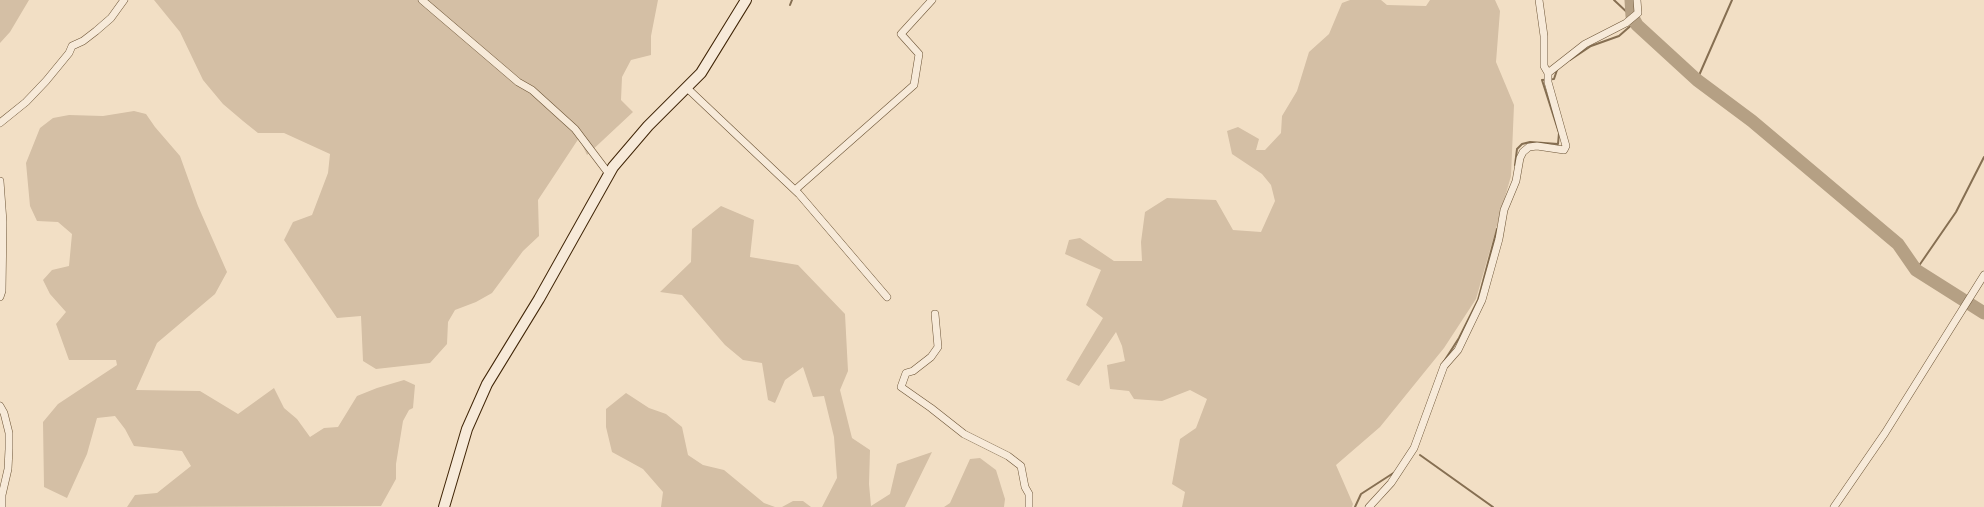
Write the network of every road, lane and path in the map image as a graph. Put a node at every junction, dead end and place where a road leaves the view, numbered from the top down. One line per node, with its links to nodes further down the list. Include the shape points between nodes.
1 (124, 0): 9 (street, via 111,18 83,41 72,46 46,81 26,102)
2 (422, 0): 10 (street, via 518,82 532,90 575,129)
3 (746, 0): 8 (street, via 701,73)
4 (932, 0): 12 (street, via 901,34 919,54 914,85)
5 (1539, 0): 7 (street, via 1544,36 1544,66)
6 (1637, 0): 7 (street, via 1638,14 1585,44)
7 (1548, 73): 21 (street, via 1548,82 1566,146 1564,150 1529,147 1523,152 1516,181 1504,210 1499,239 1482,300 1458,350 1444,366 1414,448 1391,483)
8 (687, 88): 10 (street, via 648,126); 12 (street)
9 (0, 123)
10 (609, 174): 19 (street, via 539,299 486,384 467,429)
11 (0, 181): 14 (street, via 3,229)
12 (795, 190): 15 (street)
13 (1984, 275): 22 (street, via 1885,433)
14 (0, 296)
15 (887, 297)
16 (935, 314): 20 (street, via 938,347 931,357 913,371 906,373 901,387 964,434 1008,456 1021,466)
17 (0, 406): 18 (street, via 7,426 9,449)
18 (2, 507)
19 (444, 507)
20 (1030, 507)
21 (1369, 507)
22 (1834, 507)

